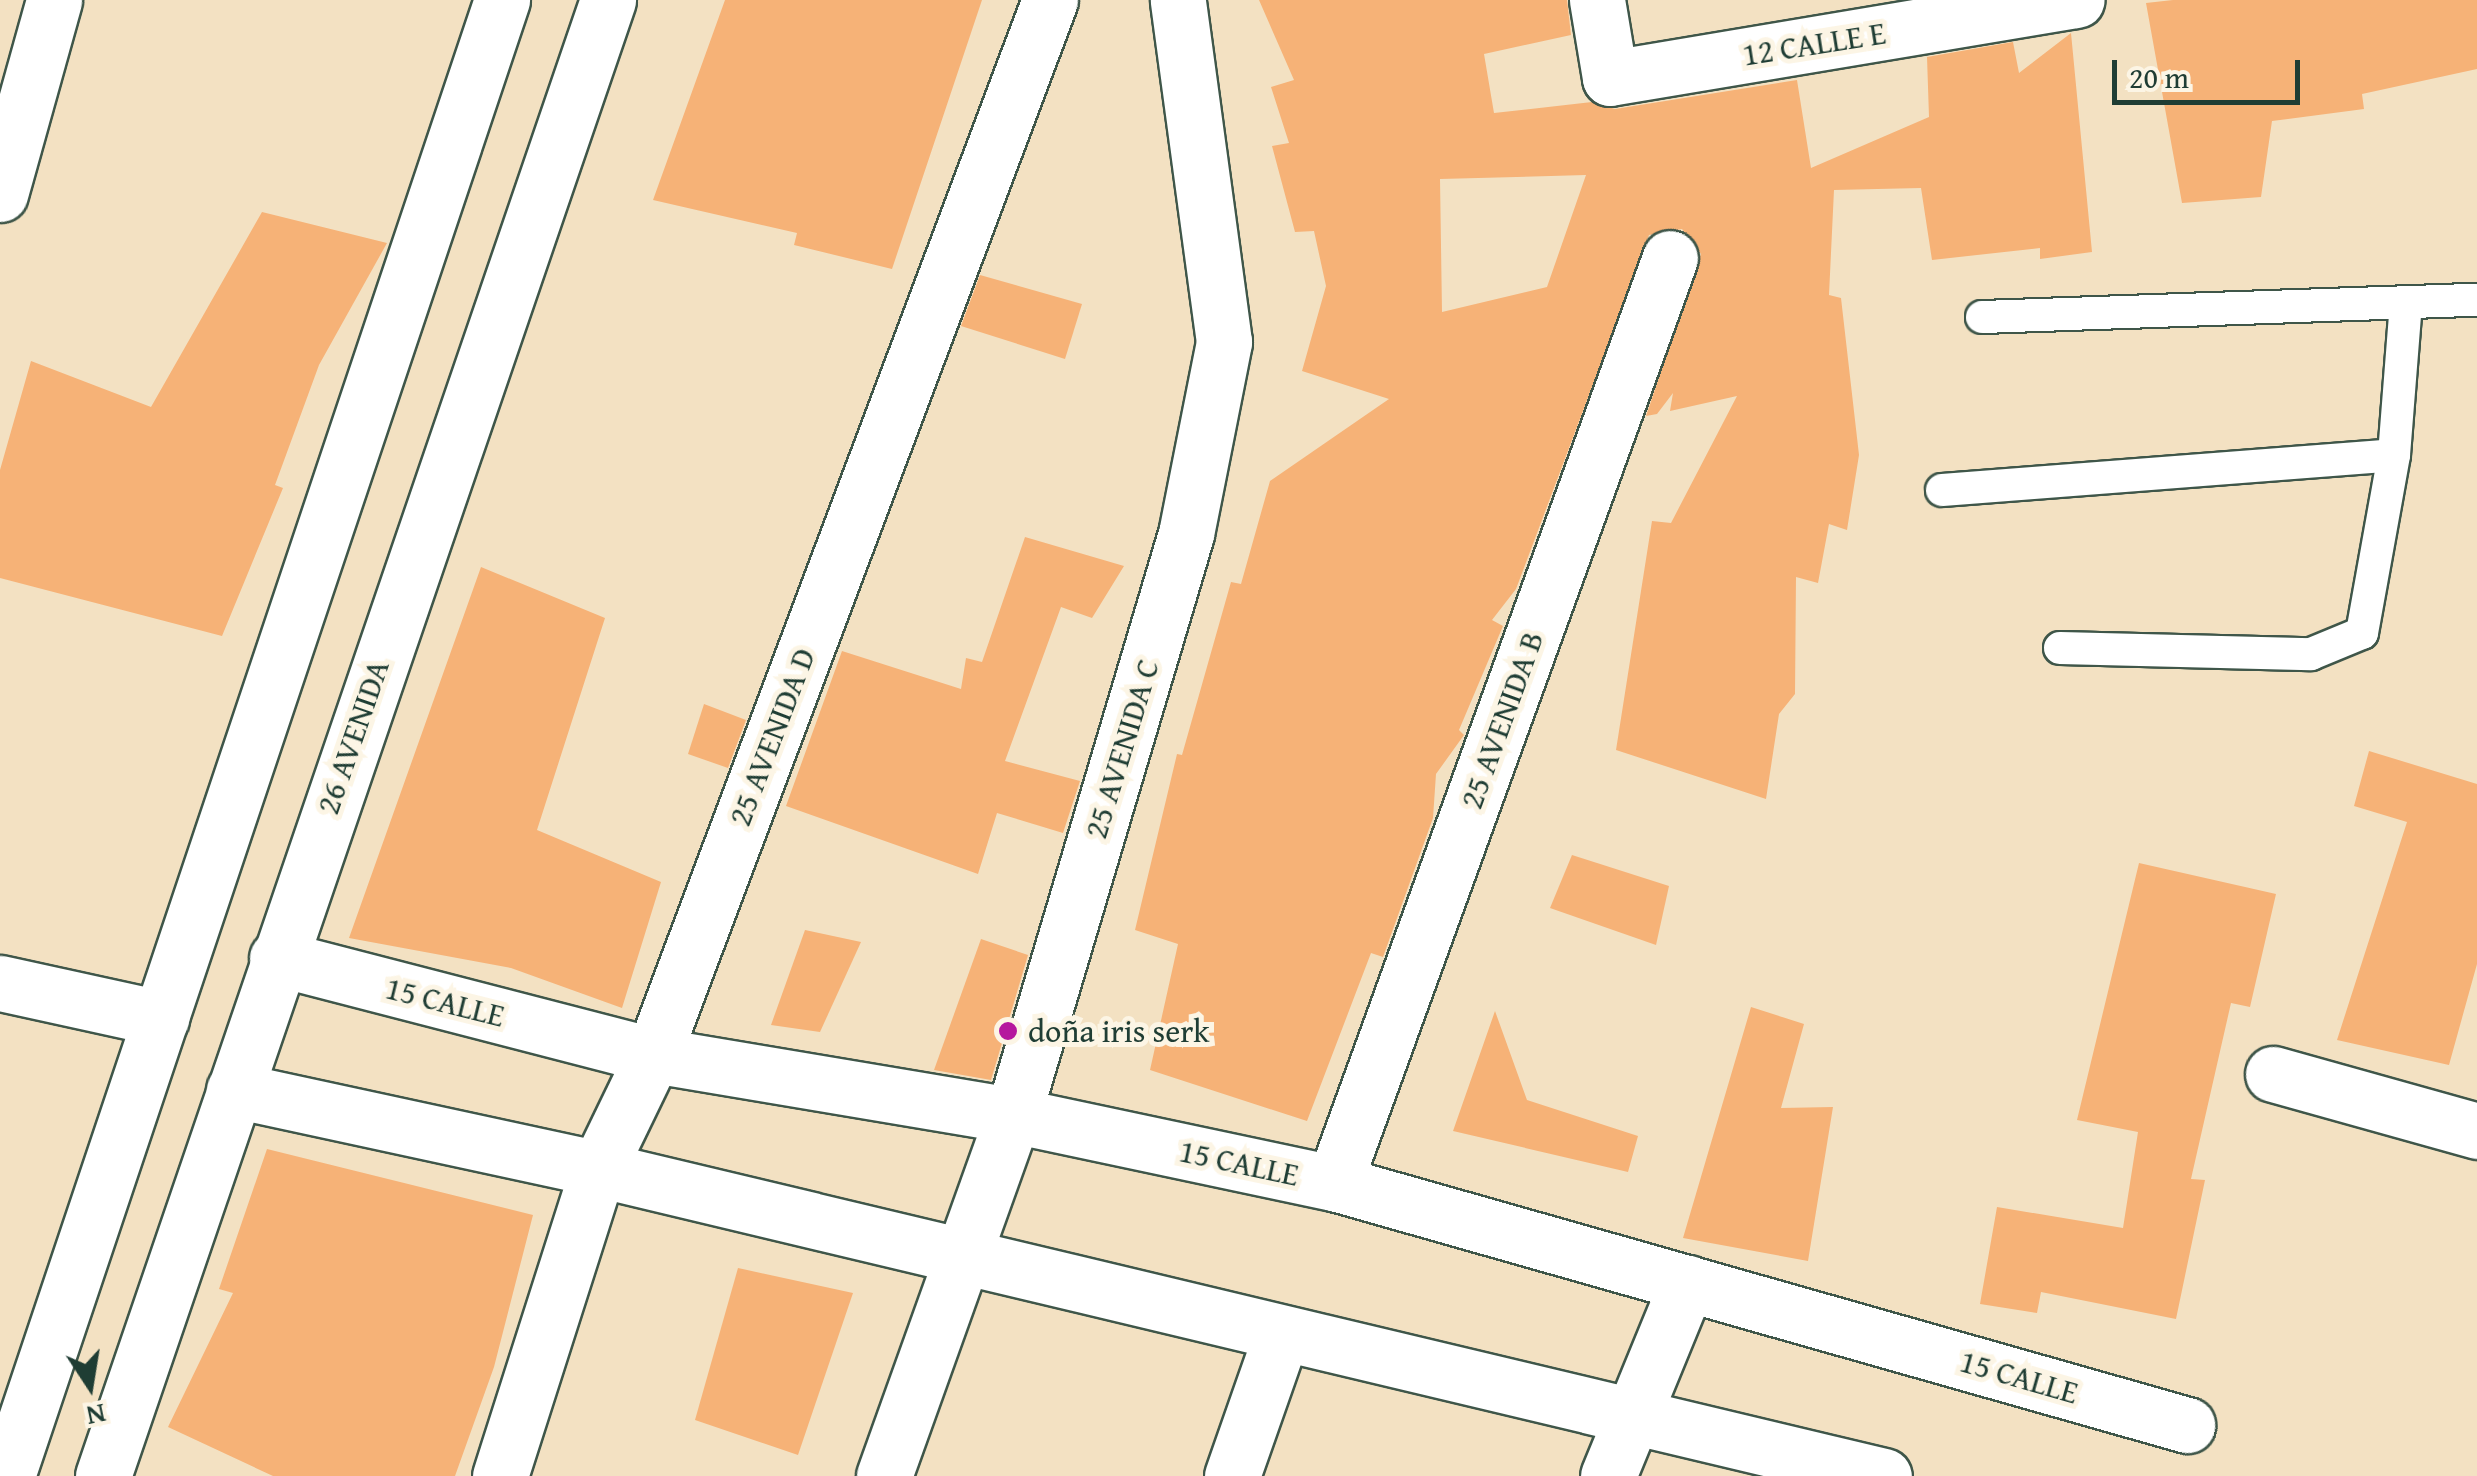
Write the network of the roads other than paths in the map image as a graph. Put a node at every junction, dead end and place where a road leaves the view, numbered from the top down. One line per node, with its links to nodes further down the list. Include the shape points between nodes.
1 (54, 0): 8 (street)
2 (502, 0): 18 (street)
3 (608, 0): 16 (street, 26 AVENIDA)
4 (1050, 0): 19 (street, 25 AVENIDA D)
5 (1178, 0): 22 (street, 25 AVENIDA C, via 1224,342 1186,534)
6 (1597, 0): 7 (street, 12 CALLE E, via 1610,78)
7 (2077, 0)
8 (0, 194)
9 (1670, 258): 25 (street, 25 AVENIDA B)
10 (2477, 300): 11 (lane)
11 (2406, 302): 12 (lane); 13 (lane)
12 (1982, 317)
13 (2394, 456): 14 (lane); 15 (lane, via 2362,633 2311,654)
14 (1942, 490)
15 (2060, 648)
16 (277, 958): 19 (street, 15 CALLE); 21 (street, 26 AVENIDA)
17 (0, 983): 18 (street)
18 (162, 1018): 31 (street)
19 (653, 1055): 22 (street, 15 CALLE); 24 (street, 25 AVENIDA D)
20 (2273, 1074): 23 (street)
21 (234, 1090): 24 (street); 32 (street, 26 AVENIDA)
22 (1012, 1115): 25 (street, 15 CALLE); 26 (street, 25 AVENIDA C)
23 (2477, 1131)
24 (598, 1169): 26 (street); 33 (street, 25 AVENIDA D)
25 (1334, 1182): 27 (street, 15 CALLE)
26 (959, 1255): 28 (street); 34 (street, 25 AVENIDA C)
27 (1686, 1283): 29 (street); 30 (street, 15 CALLE)
28 (1282, 1332): 29 (street); 35 (street)
29 (1632, 1416): 36 (street); 37 (street)
30 (2187, 1424)
31 (7, 1476)
32 (103, 1476)
33 (500, 1476)
34 (884, 1476)
35 (1232, 1476)
36 (1608, 1476)
37 (1884, 1476)

